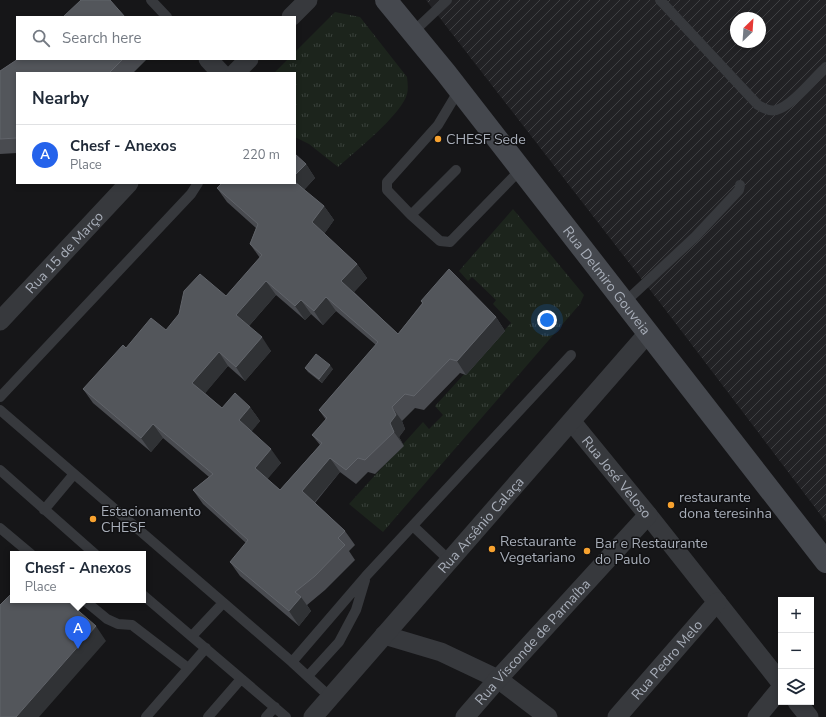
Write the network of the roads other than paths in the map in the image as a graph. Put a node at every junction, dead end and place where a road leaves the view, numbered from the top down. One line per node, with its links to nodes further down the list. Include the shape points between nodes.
1 (151, 0): 6 (lane)
2 (308, 0): 7 (street)
3 (386, 0): 8 (street, Rua Delmiro Gouveia)
4 (447, 0): 8 (lane)
5 (660, 0): 11 (lane, via 758,105 766,109 776,111 788,104)
6 (166, 16)
7 (292, 16)
8 (412, 33): 14 (street, Rua Delmiro Gouveia)
9 (209, 60): 12 (street)
10 (248, 60): 13 (street)
11 (826, 67)
12 (220, 72)
13 (235, 72)
14 (459, 90): 15 (street, Rua Delmiro Gouveia); 20 (lane, via 438,125 387,182 387,190)
15 (521, 169): 20 (lane, via 450,242 440,241); 21 (street, Rua Delmiro Gouveia)
16 (456, 170): 20 (lane)
17 (128, 184): 22 (street, Rua 15 de Março)
18 (197, 184): 25 (lane, via 191,194)
19 (740, 185): 21 (lane, via 739,190 695,237)
20 (411, 215)
21 (624, 303): 23 (street, Rua Delmiro Gouveia)
22 (0, 321)
23 (648, 333): 27 (street, Rua Arsênio Calaça); 37 (street, Rua Delmiro Gouveia)
24 (571, 355): 32 (lane)
25 (0, 397)
26 (0, 410): 29 (lane)
27 (572, 422): 31 (street, Rua José Veloso); 36 (street, Rua Arsênio Calaça)
28 (0, 470): 30 (lane)
29 (74, 474): 30 (lane); 42 (lane)
30 (44, 510): 35 (lane)
31 (648, 515): 40 (street, Rua José Veloso); 50 (street, Rua Visconde de Parnaíba)
32 (413, 526): 36 (lane); 38 (lane)
33 (0, 528): 34 (lane)
34 (27, 551)
35 (92, 551)
36 (449, 560): 43 (street, Rua Arsênio Calaça)
37 (826, 562)
38 (366, 576): 46 (lane); 48 (lane, via 349,626 339,642)
39 (146, 598): 44 (lane)
40 (717, 602): 51 (street, Rua José Veloso); 63 (street, Rua Pedro Melo)
41 (88, 603): 47 (lane, via 107,619 118,624 132,625)
42 (223, 603): 44 (lane); 46 (lane)
43 (384, 635): 50 (street, via 441,652); 53 (street, Rua Arsênio Calaça)
44 (192, 636): 45 (lane)
45 (206, 648): 47 (lane); 49 (lane)
46 (292, 662): 48 (lane)
47 (188, 668): 56 (lane)
48 (308, 676): 53 (lane)
49 (241, 679): 55 (lane); 57 (lane)
50 (498, 679): 61 (street, Rua Visconde de Parnaíba); 62 (street)
51 (778, 679)
52 (778, 692): 64 (street)
53 (330, 697): 60 (street, Rua Arsênio Calaça)
54 (799, 705): 65 (street)
55 (275, 707): 58 (lane); 59 (lane)
56 (146, 717)
57 (208, 717)
58 (266, 717)
59 (286, 717)
60 (313, 717)
61 (465, 717)
62 (548, 717)
63 (617, 717)
64 (757, 717)
65 (809, 717)

